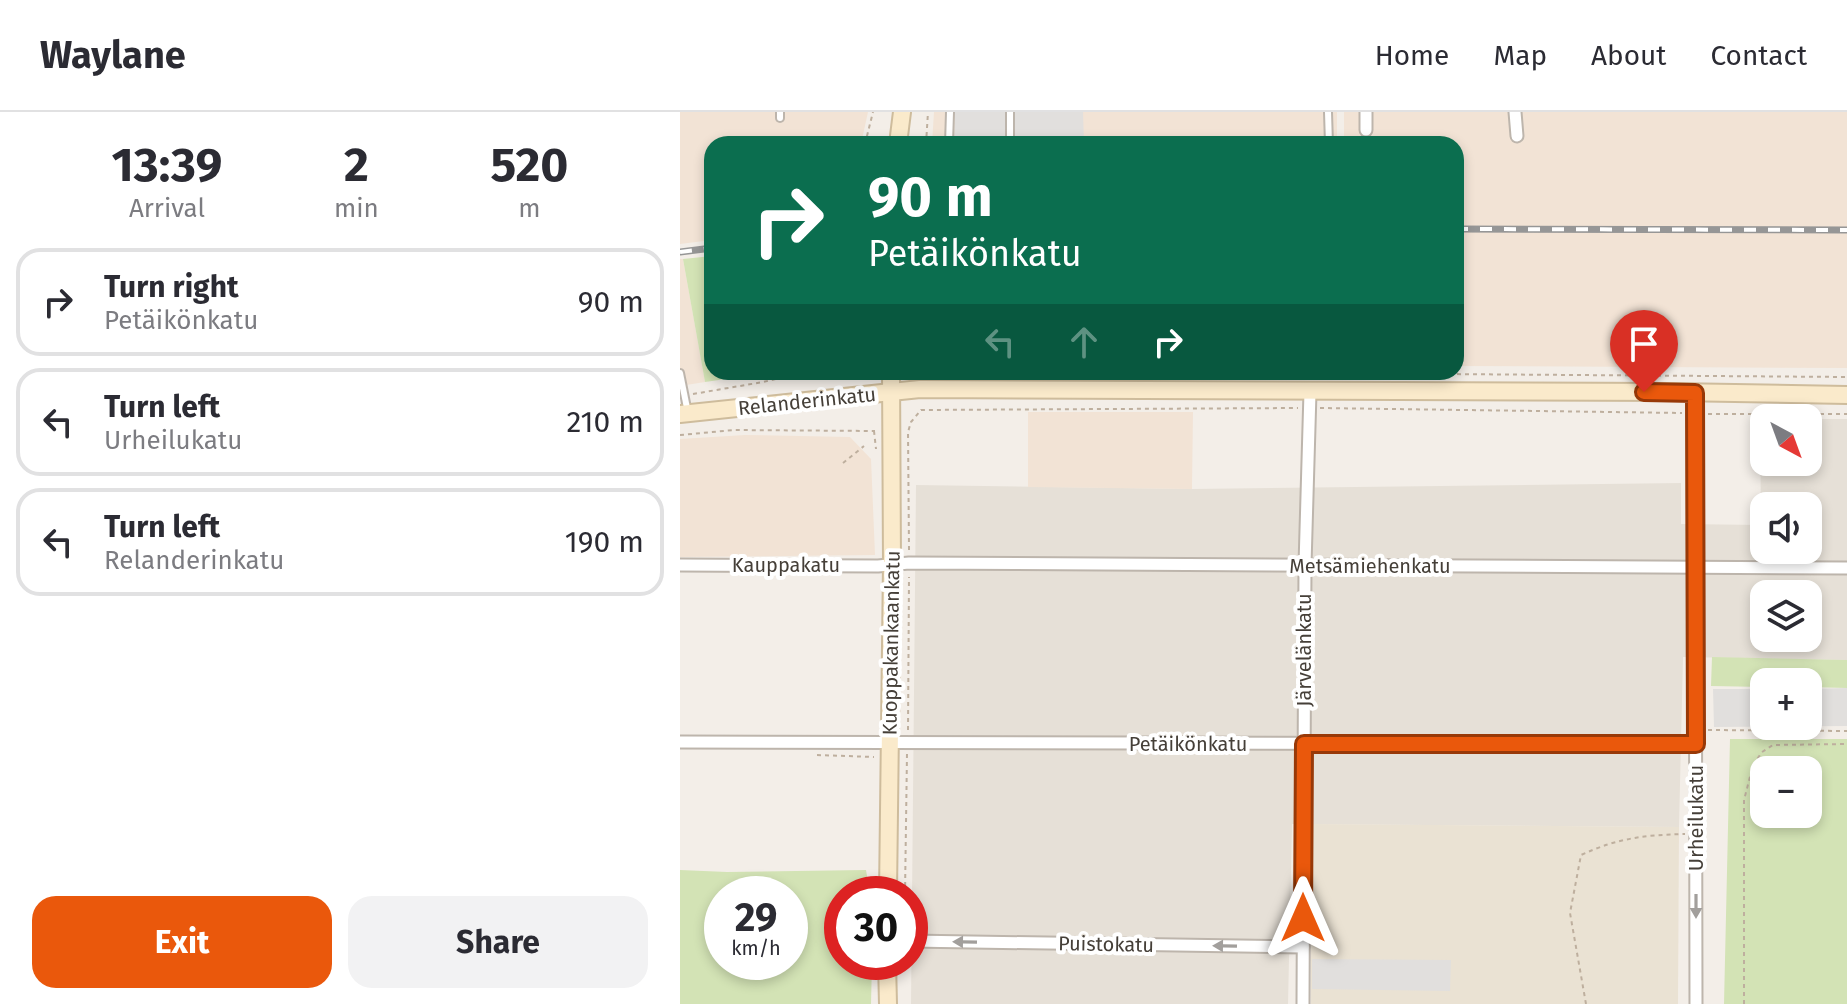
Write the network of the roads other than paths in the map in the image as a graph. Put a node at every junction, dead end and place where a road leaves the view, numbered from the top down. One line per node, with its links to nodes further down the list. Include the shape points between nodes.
1 (902, 112): 8 (main road)
2 (950, 112): 9 (lane)
3 (1010, 112): 10 (lane)
4 (1328, 112): 11 (lane)
5 (1366, 112): 7 (street)
6 (1515, 112): 12 (street)
7 (1366, 130)
8 (899, 136)
9 (949, 136)
10 (1010, 136)
11 (1329, 136)
12 (1517, 136)
13 (680, 373): 19 (lane)
14 (891, 380): 15 (main road, Kuoppakankaankatu)
15 (892, 392): 18 (main road, Relanderinkatu); 19 (main road, Relanderinkatu); 20 (main road, Kuoppakankaankatu)
16 (1695, 393): 17 (main road, Relanderinkatu); 18 (main road, Relanderinkatu); 23 (street, Urheilukatu)
17 (1847, 395)
18 (1310, 400): 22 (street, Järvelänkatu)
19 (684, 414)
20 (892, 563): 21 (street, Kauppakatu); 22 (street, Metsämiehenkatu); 26 (main road, Kuoppakankaankatu)
21 (680, 565)
22 (1305, 565): 23 (street, Metsämiehenkatu); 27 (street, Järvelänkatu)
23 (1695, 567): 24 (street, Metsämiehenkatu); 28 (street, Urheilukatu)
24 (1847, 568)
25 (680, 742): 26 (street, Petäikönkatu)
26 (890, 743): 27 (street, Petäikönkatu); 29 (main road, Kuoppakankaankatu)
27 (1304, 744): 28 (street, Petäikönkatu); 31 (street, Järvelänkatu)
28 (1696, 744): 35 (street, Urheilukatu, one-way to 35)
29 (888, 876)
30 (928, 941): 31 (street, Puistokatu, one-way to 30)
31 (1303, 947): 34 (street, Järvelänkatu)
32 (887, 980): 33 (main road)
33 (888, 1004)
34 (1303, 1004)
35 (1696, 1004)

